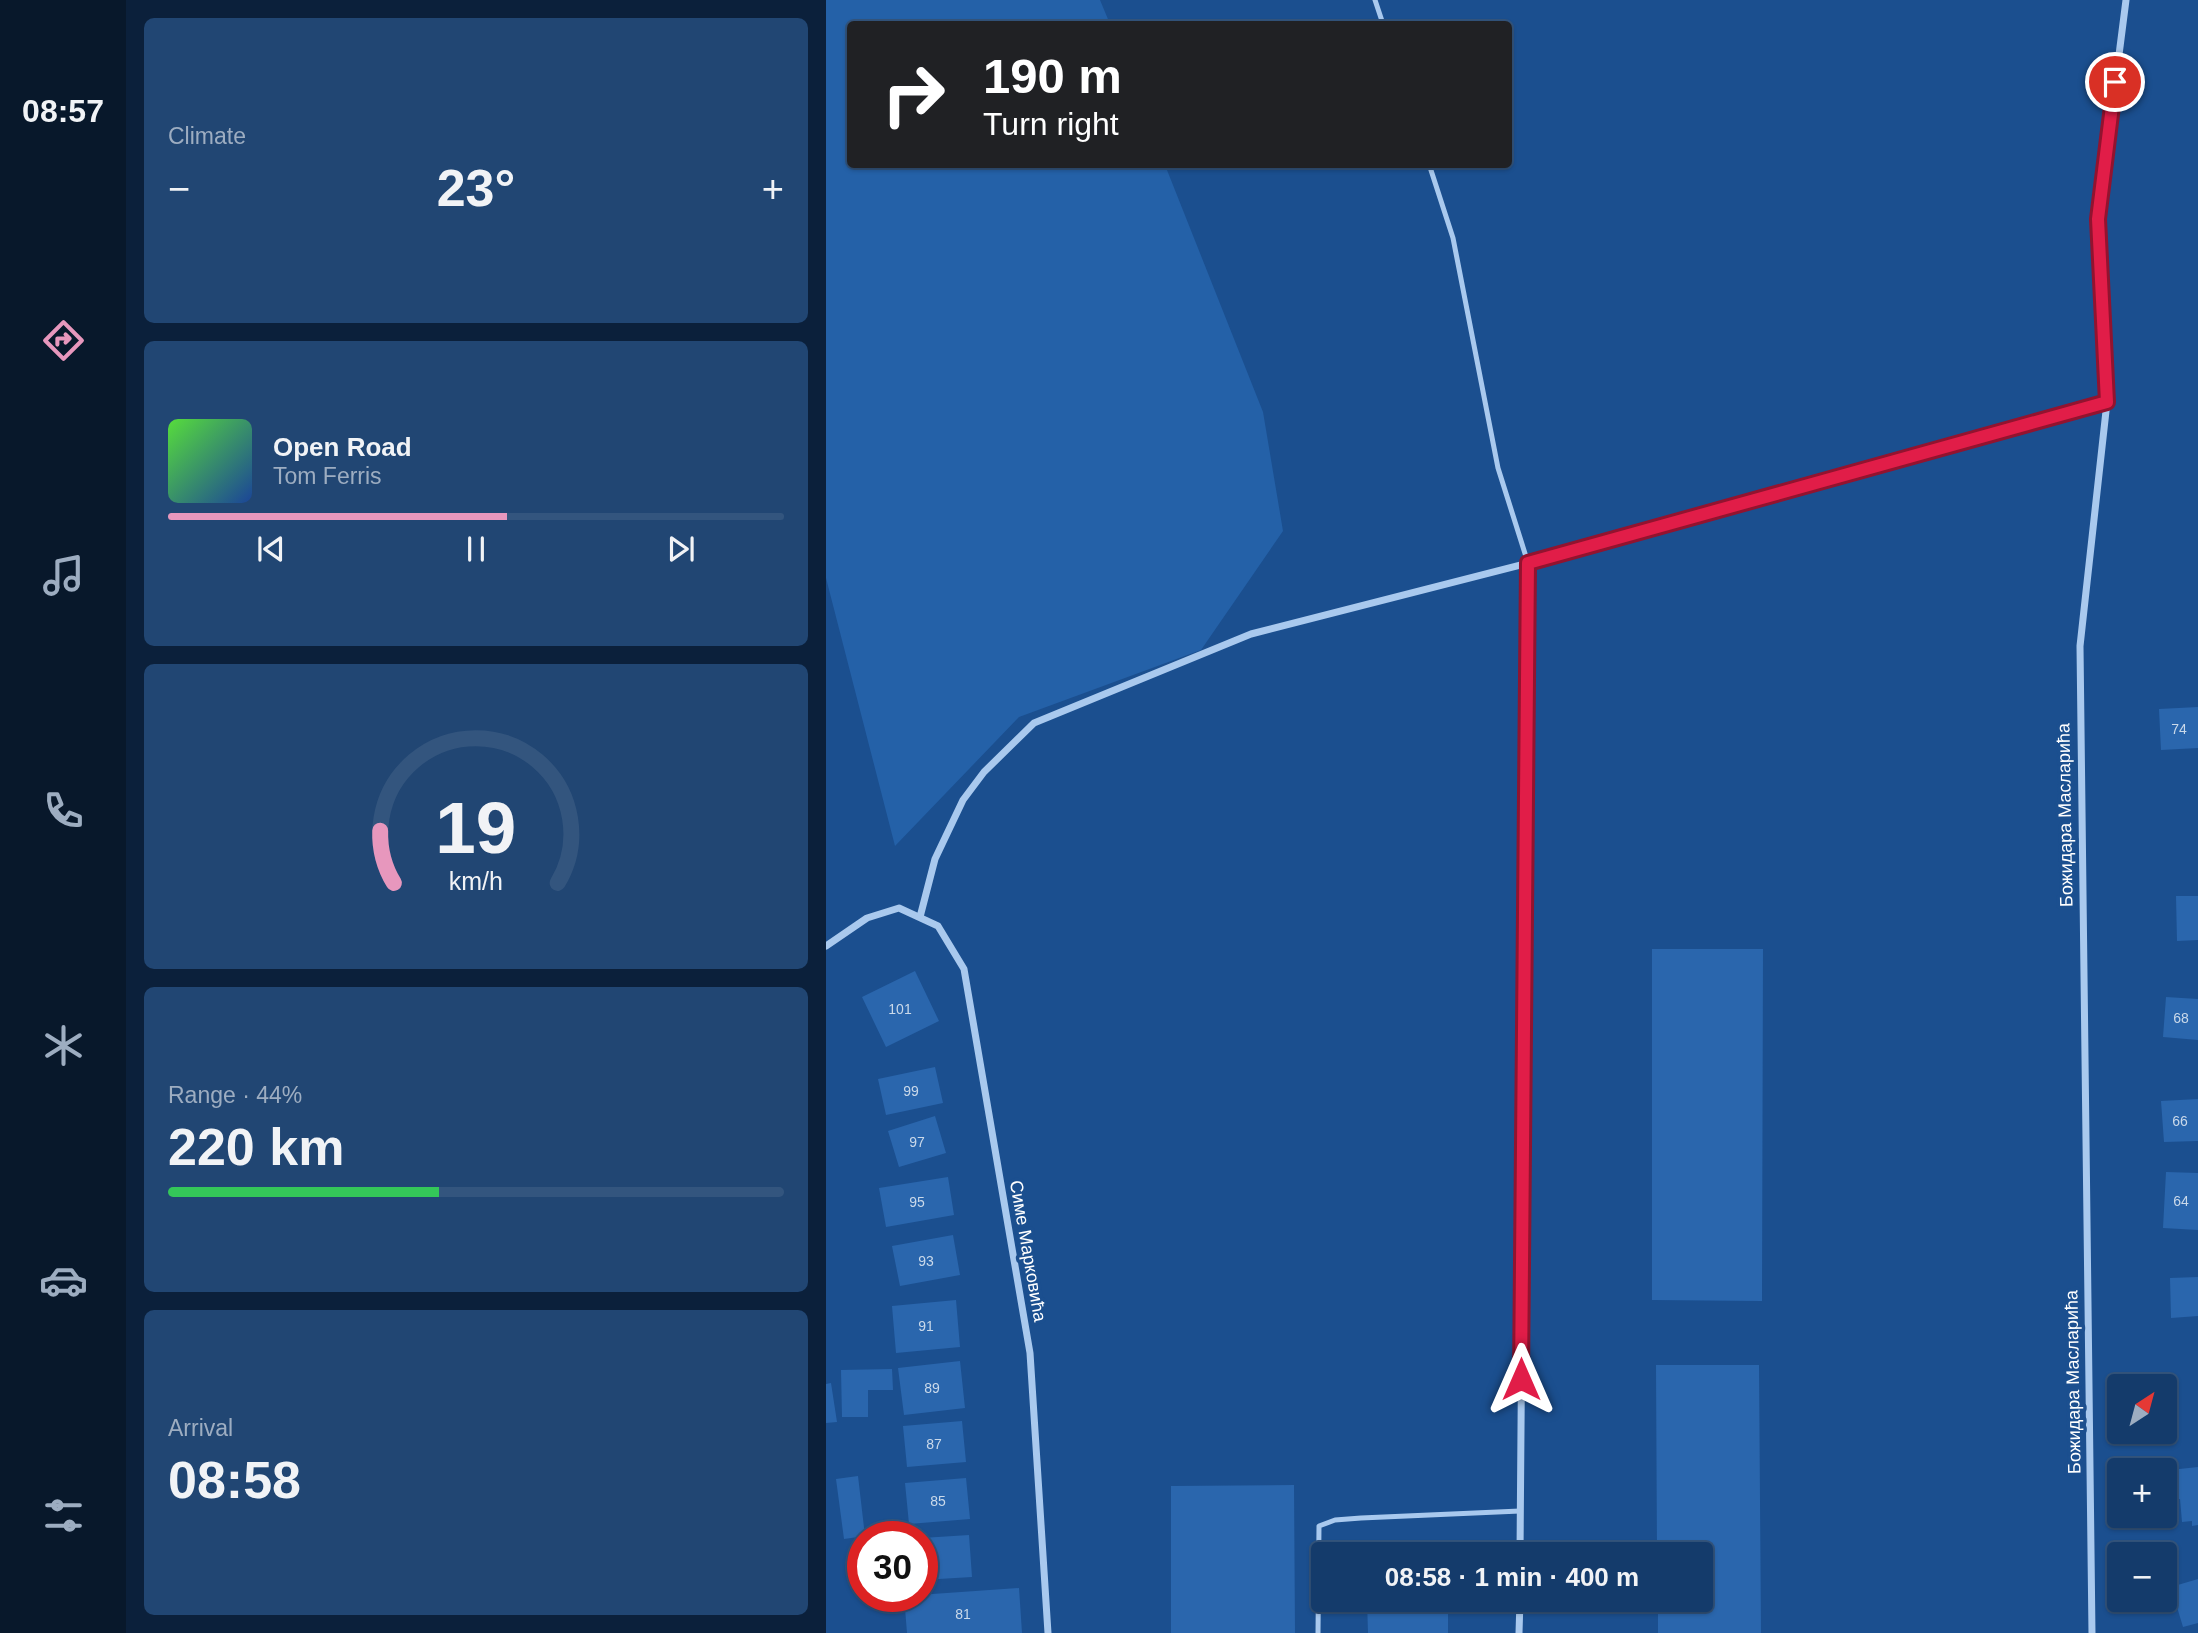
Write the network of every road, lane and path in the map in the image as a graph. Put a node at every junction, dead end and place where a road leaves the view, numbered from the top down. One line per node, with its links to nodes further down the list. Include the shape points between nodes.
1 (1375, 0): 3 (lane)
2 (2126, 0): 5 (street, Божидара Масларића, via 2098,219)
3 (1382, 21)
4 (1430, 168): 6 (lane, via 1453,238 1498,468)
5 (2107, 402): 6 (street); 15 (street, Божидара Масларића, via 2080,646)
6 (1528, 563): 7 (street, via 1251,634 1034,723 984,772 964,800 935,859); 9 (street)
7 (920, 917): 8 (street, Симе Марковића, via 900,908 867,918); 12 (street, Симе Марковића, via 938,926 964,969 1030,1353)
8 (826, 946)
9 (1520, 1511): 10 (street); 13 (lane, via 1361,1518 1319,1526)
10 (1520, 1542)
11 (1520, 1612): 14 (street)
12 (1048, 1633)
13 (1318, 1633)
14 (1520, 1633)
15 (2092, 1633)

